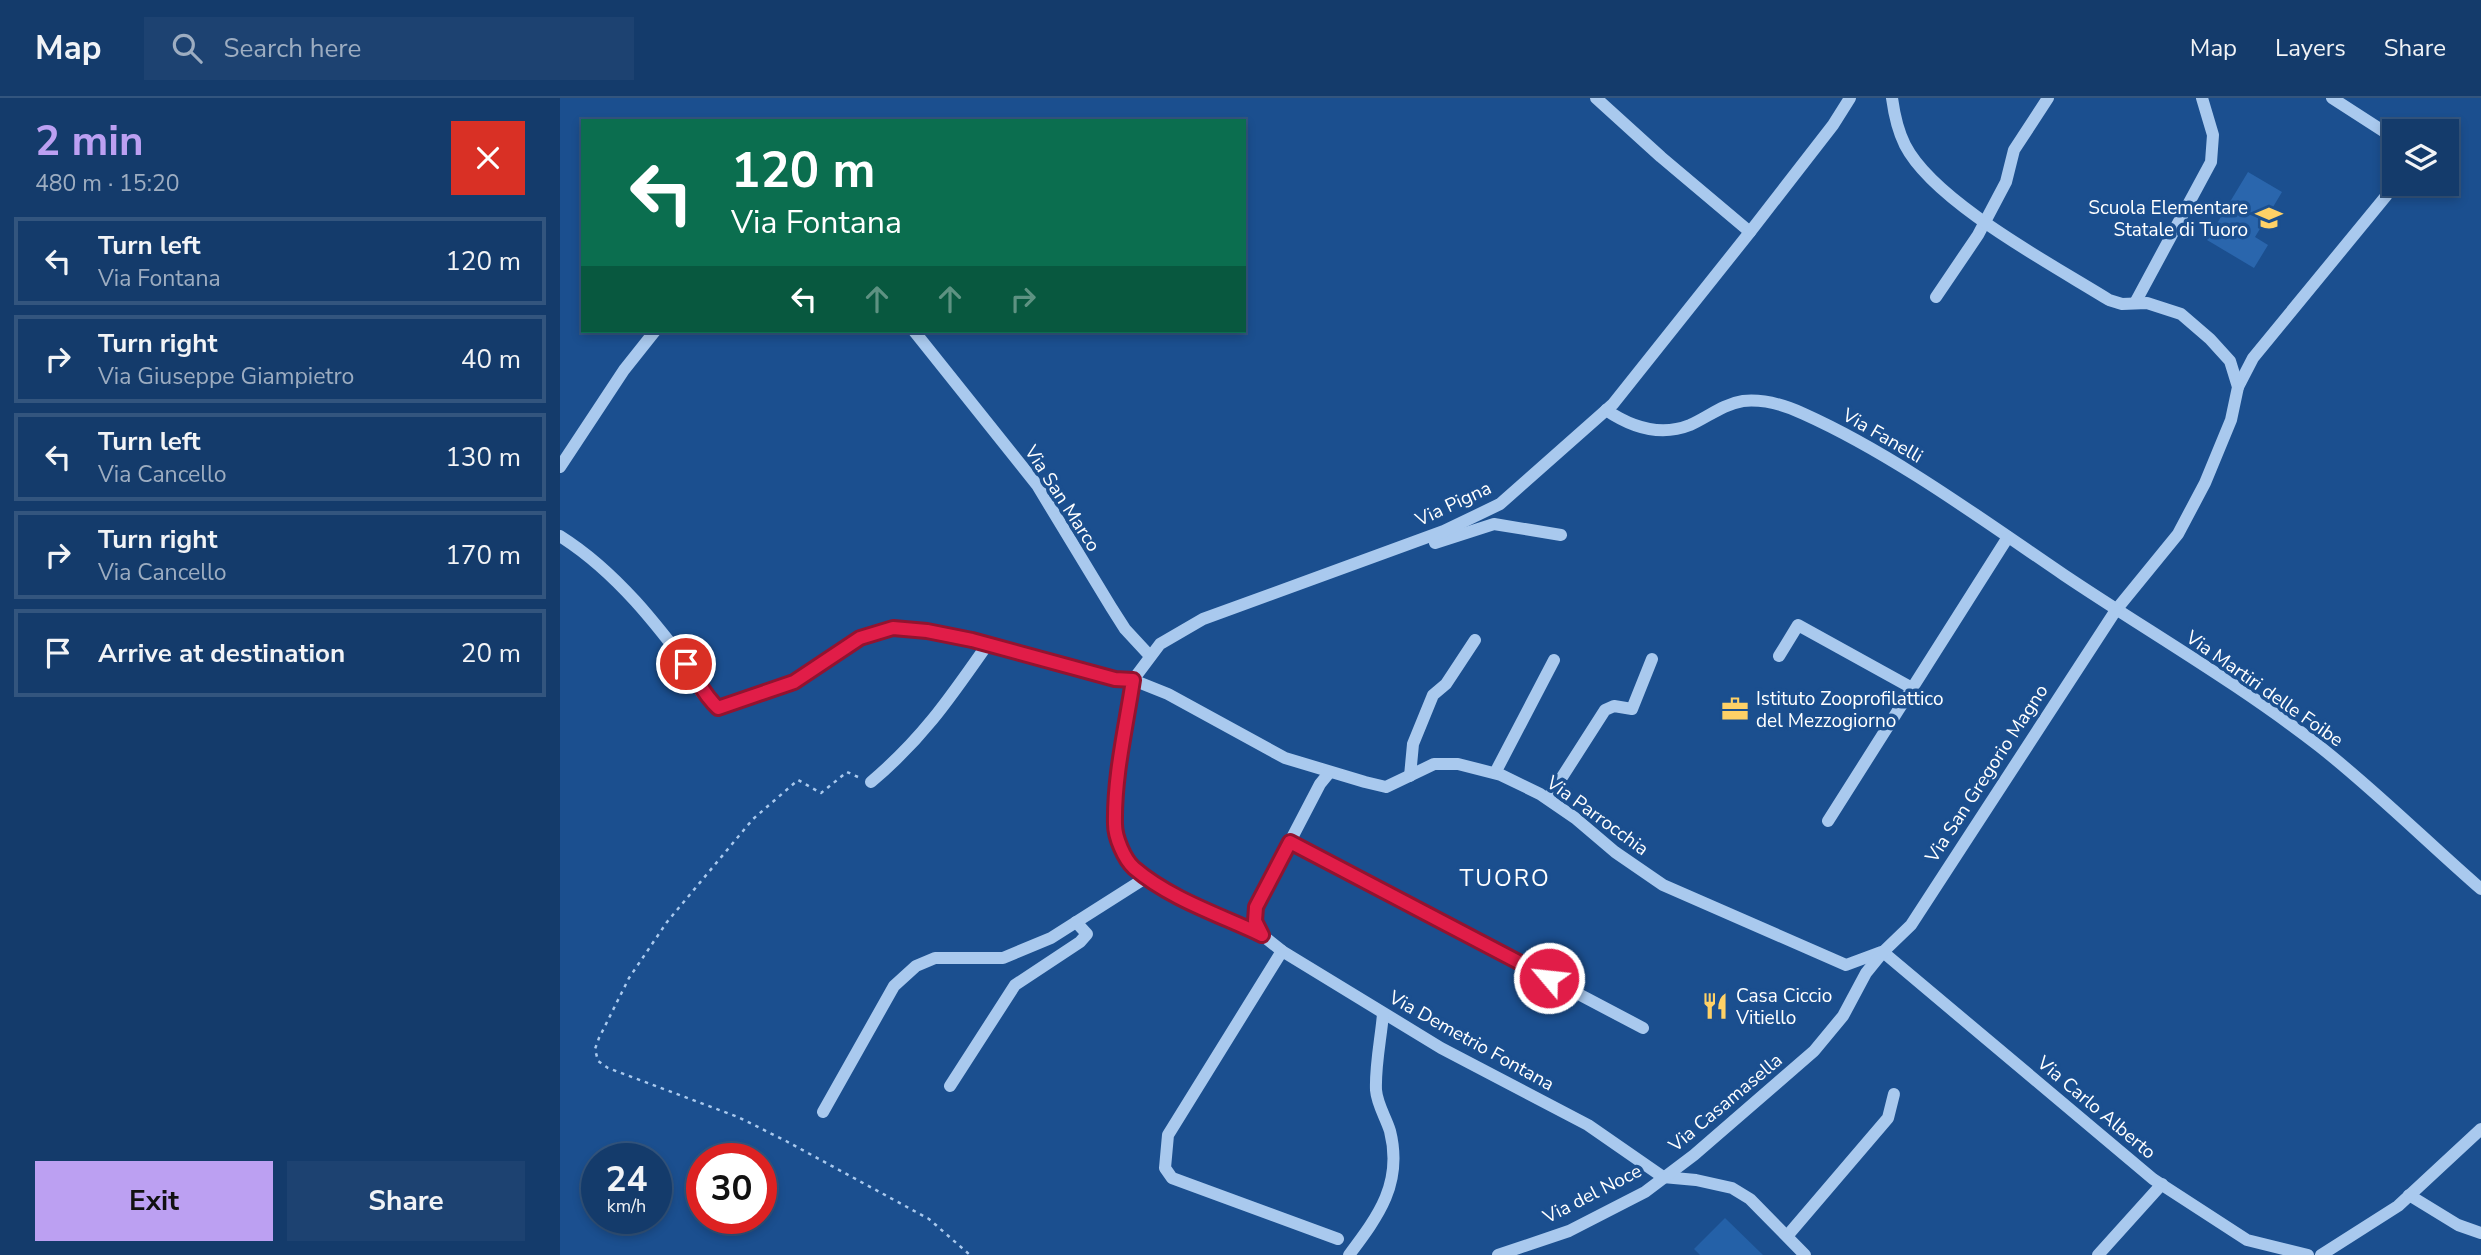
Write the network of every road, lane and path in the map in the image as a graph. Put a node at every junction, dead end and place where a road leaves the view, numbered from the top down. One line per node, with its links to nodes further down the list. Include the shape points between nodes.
1 (1596, 98): 10 (street)
2 (1850, 98): 10 (street, Via Pigna)
3 (1892, 98): 9 (street, via 1905,145 1930,177)
4 (2048, 98): 9 (street, via 2014,150 2006,182)
5 (2202, 98): 12 (street, via 2213,135 2211,162)
6 (2332, 98): 7 (street)
7 (2382, 130)
8 (2385, 196): 15 (street, Via San Gregorio Magno, via 2253,358)
9 (1985, 221): 11 (street); 12 (street, via 2109,300)
10 (1750, 232): 16 (street, Via Pigna)
11 (1936, 297)
12 (2135, 303): 15 (street, via 2181,314 2230,361)
13 (653, 333): 17 (street)
14 (916, 333): 25 (street, Via San Marco, via 1037,485 1118,618)
15 (2238, 387): 22 (street, Via San Gregorio Magno, via 2231,420 2180,530)
16 (1606, 410): 20 (street, Via Fanelli, via 1624,422 1670,430 1744,401 1789,407 1908,472); 21 (street, Via Pigna, via 1500,504 1444,531)
17 (560, 467)
18 (1561, 535): 21 (street, via 1493,524 1388,559)
19 (560, 536): 24 (street, Via Parrocchia, via 593,559 639,604 698,679 701,692 718,708 794,682 860,638 893,628)
20 (2008, 537): 22 (street, Via Fanelli); 30 (street)
21 (1350, 565): 25 (street, Via Pigna, via 1203,619 1160,643)
22 (2116, 610): 39 (street, Via Martiri delle Foibe, via 2319,746); 43 (street, Via San Gregorio Magno, via 1911,925)
23 (1475, 640): 33 (street, via 1446,684 1433,695 1413,744)
24 (987, 645): 29 (street, Via Parrocchia); 34 (street, via 932,723)
25 (1150, 656): 29 (street, Via Pigna)
26 (1779, 656): 30 (street, via 1798,625)
27 (1652, 659): 35 (street, via 1632,709 1614,706 1605,710)
28 (1554, 660): 32 (street)
29 (1133, 680): 31 (street, Via Parrocchia, via 1168,694 1285,758); 38 (street, Via Demetrio Fontana, via 1115,826 1132,866)
30 (1912, 688): 36 (street)
31 (1329, 773): 33 (street, Via Parrocchia, via 1386,787); 37 (street)
32 (1495, 774): 33 (street, Via Parrocchia, via 1458,764 1434,764); 35 (street, Via Parrocchia)
33 (1410, 776)
34 (871, 782): 56 (path, via 847,772 821,793 798,780 753,819 667,922 629,978 595,1049 598,1062 608,1068 738,1117 862,1181 929,1219)
35 (1548, 799): 43 (street, Via Parrocchia, via 1663,885 1846,965)
36 (1828, 821)
37 (1290, 842): 41 (street, via 1256,907 1255,921); 45 (street)
38 (1147, 877): 40 (street); 41 (street, Via Demetrio Fontana)
39 (2481, 889)
40 (1076, 922): 46 (street, via 1087,934 1014,985); 48 (street, via 1003,958 934,958 916,966 894,986)
41 (1262, 935): 42 (street, Via Demetrio Fontana)
42 (1282, 951): 44 (street, Via Demetrio Fontana); 55 (street, via 1168,1135 1165,1168 1172,1178)
43 (1882, 952): 50 (street, Via Casamasella, via 1843,1016 1814,1051); 51 (street, Via Carlo Alberto)
44 (1383, 1014): 50 (street, Via Demetrio Fontana, via 1588,1125); 57 (street, via 1376,1092 1395,1157 1391,1188)
45 (1643, 1028)
46 (950, 1086)
47 (1894, 1094): 54 (street, via 1888,1118)
48 (823, 1111)
49 (2481, 1129): 52 (street)
50 (1663, 1177): 54 (street, via 1732,1188); 58 (street, Via del Noce, via 1645,1192 1569,1231)
51 (2162, 1184): 60 (street); 61 (street, Via Carlo Alberto, via 2248,1240)
52 (2409, 1195): 53 (street, via 2458,1225); 62 (street)
53 (2481, 1233)
54 (1788, 1235): 59 (street)
55 (1338, 1239)
56 (970, 1255)
57 (1349, 1255)
58 (1498, 1255)
59 (1805, 1255)
60 (2098, 1255)
61 (2308, 1255)
62 (2321, 1255)

